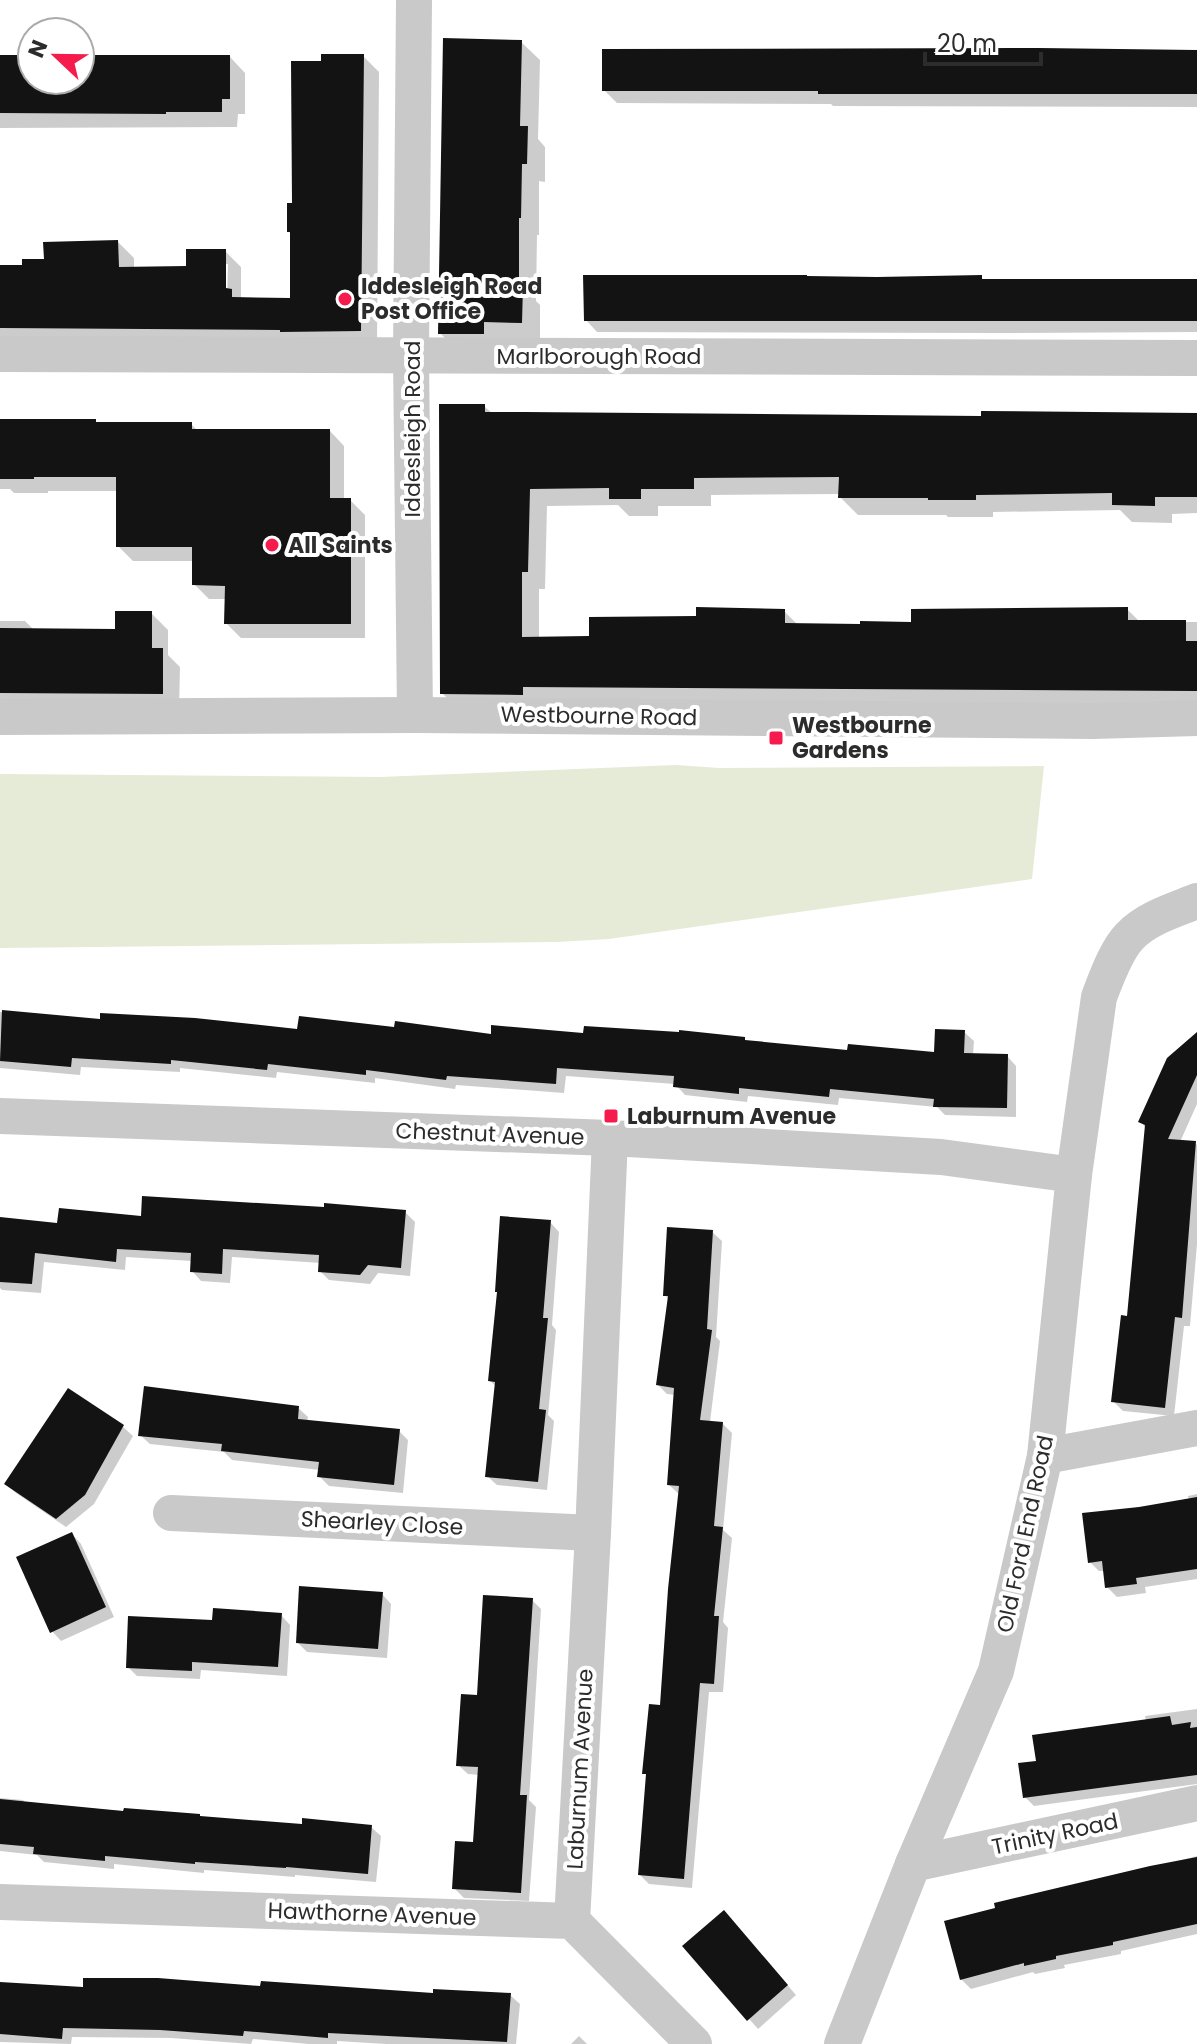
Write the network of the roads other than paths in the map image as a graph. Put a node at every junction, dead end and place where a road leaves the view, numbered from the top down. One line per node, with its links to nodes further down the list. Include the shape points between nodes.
1 (414, 0): 3 (street, Iddesleigh Road)
2 (0, 354): 3 (street, Marlborough Road)
3 (411, 355): 4 (street, Marlborough Road); 5 (street, Iddesleigh Road)
4 (1197, 358)
5 (415, 715): 6 (street, Westbourne Road); 7 (street, Westbourne Road)
6 (0, 717)
7 (1197, 718)
8 (1197, 901): 11 (street, Old Ford End Road, via 1146,923 1129,937 1110,970 1099,997)
9 (0, 1116): 10 (street, Chestnut Avenue)
10 (610, 1138): 11 (street, Chestnut Avenue, via 941,1157); 15 (street, Laburnum Avenue)
11 (1074, 1175): 13 (street, Old Ford End Road)
12 (1197, 1428): 13 (street)
13 (1045, 1456): 17 (street, Old Ford End Road, via 996,1671)
14 (171, 1513): 15 (street, Shearley Close)
15 (593, 1533): 19 (street, Laburnum Avenue)
16 (1197, 1803): 17 (street, Trinity Road)
17 (913, 1864): 21 (street, Old Ford End Road)
18 (0, 1902): 19 (street, Hawthorne Avenue)
19 (572, 1921): 20 (street)
20 (694, 2044)
21 (842, 2044)

